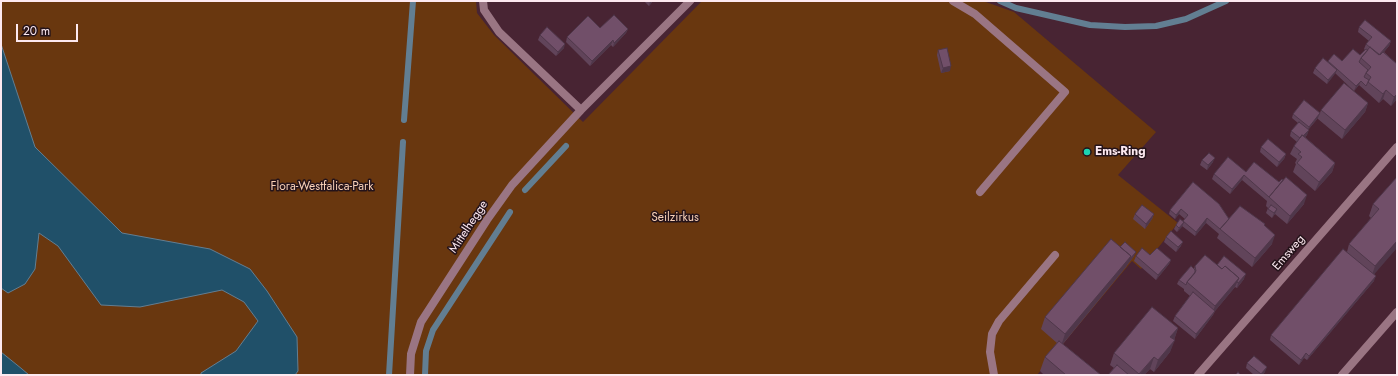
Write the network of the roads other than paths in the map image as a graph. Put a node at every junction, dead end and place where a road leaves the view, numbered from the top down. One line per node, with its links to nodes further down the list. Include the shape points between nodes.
1 (483, 1): 4 (street, via 484,10 499,32)
2 (690, 1): 4 (street, Mittelhegge)
3 (953, 1): 6 (street, via 975,14 1065,92)
4 (581, 110): 9 (street, Mittelhegge, via 512,185 421,322 412,354)
5 (1397, 147): 11 (street, Emsweg)
6 (980, 192)
7 (1055, 255): 10 (street, via 1003,316 992,334 990,352)
8 (1397, 312): 12 (street)
9 (410, 375)
10 (994, 375)
11 (1198, 375)
12 (1342, 375)

